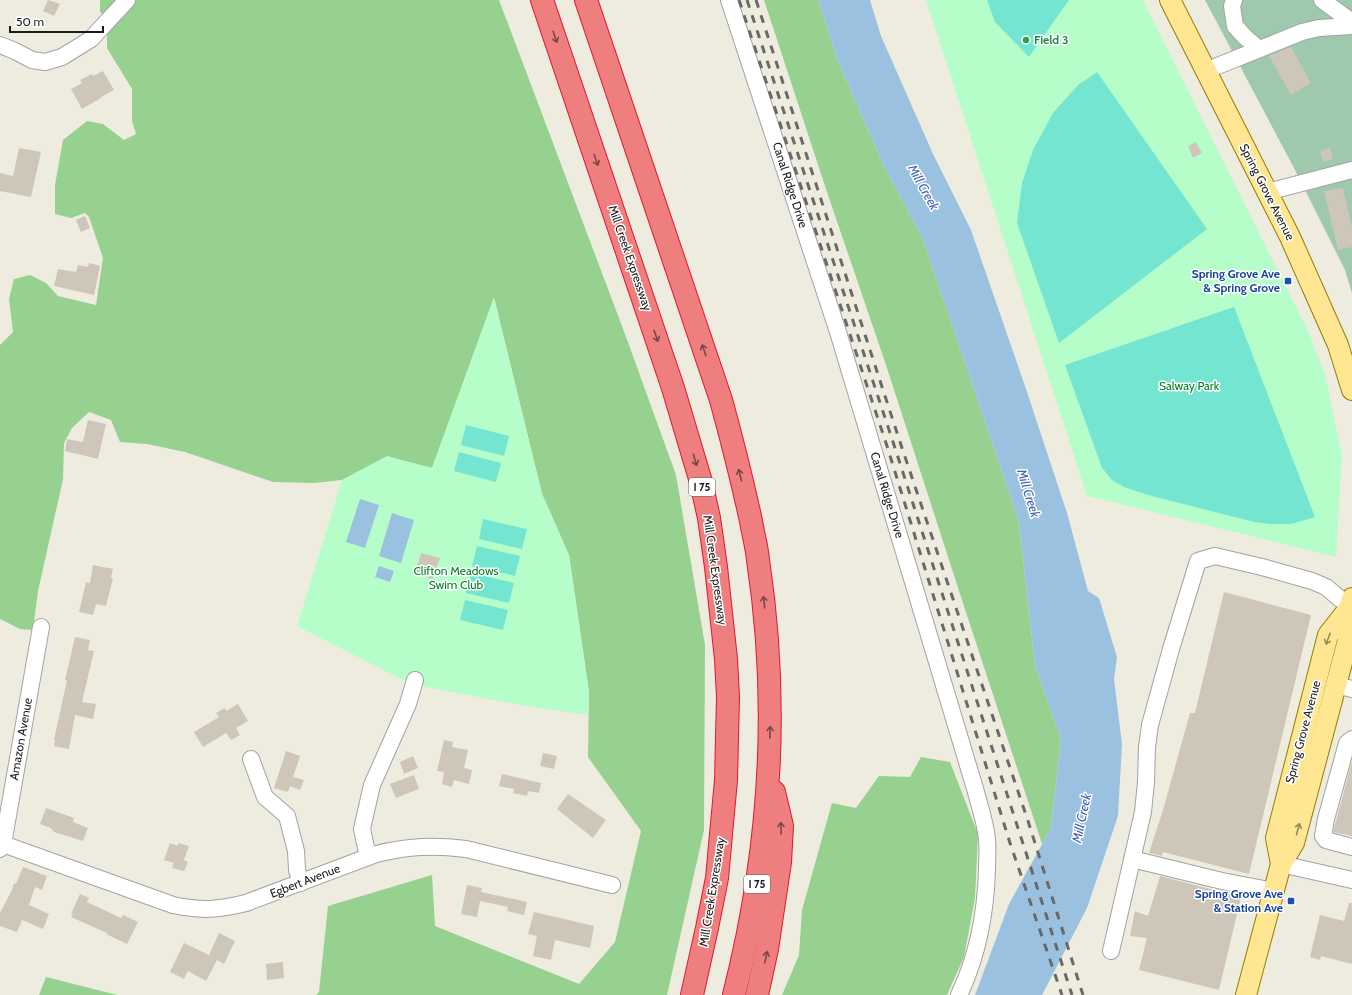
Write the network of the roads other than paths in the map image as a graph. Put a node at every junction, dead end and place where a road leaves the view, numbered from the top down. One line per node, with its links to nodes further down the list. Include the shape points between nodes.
1 (127, 0): 10 (street, via 91,39 62,57 45,62 32,60)
2 (542, 0): 33 (highway, Mill Creek Expressway / I 75, one-way to 33, via 673,388 709,518 726,659 726,780 717,878)
3 (586, 0): 22 (highway, I 75, one-way to 3, via 771,700 767,628 758,559 733,442)
4 (729, 0): 36 (street, Canal Ridge Drive, via 838,332 984,823 987,840 984,911 978,942)
5 (1170, 0): 12 (main road, Spring Grove Avenue)
6 (1234, 0): 11 (street, via 1232,6 1235,26)
7 (1322, 0): 8 (street)
8 (1352, 22)
9 (1352, 26): 11 (street, via 1302,32)
10 (0, 44)
11 (1259, 49): 12 (street)
12 (1205, 71): 14 (main road, Spring Grove Avenue)
13 (1349, 171): 14 (street)
14 (1267, 192): 15 (main road, Spring Grove Avenue, via 1338,345)
15 (1352, 390)
16 (1351, 604): 19 (main road, Spring Grove Avenue); 26 (street, via 1312,581 1262,566 1215,556 1198,561 1150,725 1143,812); 27 (main road, Spring Grove Avenue, one-way to 27, via 1328,635 1276,838)
17 (41, 627): 23 (street, Amazon Avenue)
18 (415, 680): 25 (street, via 408,704 372,785 362,829)
19 (1344, 687): 27 (main road, Spring Grove Avenue, one-way to 19, via 1294,843)
20 (1352, 739): 24 (street, via 1348,743 1323,836 1326,840)
21 (251, 759): 29 (street, via 266,797 287,816)
22 (769, 771): 34 (highway, I 75, via 764,841 746,948); 35 (highway, one-way to 22, via 767,949 780,862 782,826)
23 (1, 847): 29 (street, Egbert Avenue, via 172,905 190,908 226,908)
24 (1352, 847)
25 (368, 857): 29 (street, Egbert Avenue); 30 (street, Egbert Avenue, via 398,848 444,846 466,849)
26 (1132, 859): 31 (street); 32 (street)
27 (1281, 864): 28 (street); 31 (main road, Spring Grove Avenue)
28 (1352, 880)
29 (301, 882)
30 (612, 885)
31 (1274, 891): 37 (main road, Spring Grove Avenue)
32 (1111, 951)
33 (692, 995)
34 (734, 995)
35 (757, 995)
36 (959, 995)
37 (1246, 995)

